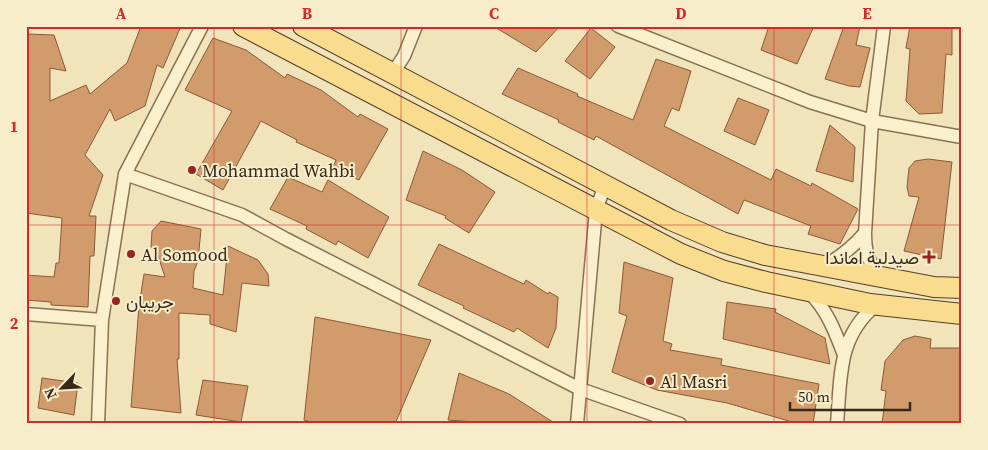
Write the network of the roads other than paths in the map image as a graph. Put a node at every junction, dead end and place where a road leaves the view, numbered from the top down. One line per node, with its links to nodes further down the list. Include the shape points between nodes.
1 (202, 26): 10 (street)
2 (244, 26): 12 (main road)
3 (303, 26): 7 (main road)
4 (416, 26): 7 (street)
5 (618, 26): 8 (street, via 810,102)
6 (884, 26): 8 (street)
7 (393, 73): 11 (main road)
8 (872, 121): 9 (street); 13 (street)
9 (962, 137)
10 (125, 174): 21 (street); 23 (street, via 242,215)
11 (605, 185): 12 (street); 14 (main road, via 671,220 722,242 765,256)
12 (596, 210): 17 (main road, via 681,254 724,271); 23 (street)
13 (865, 233): 14 (street, via 838,259); 15 (street, via 868,261)
14 (823, 266): 15 (main road)
15 (879, 277): 16 (main road, via 934,287)
16 (962, 288)
17 (808, 291): 18 (main road); 22 (street, via 828,316)
18 (876, 304): 20 (main road); 22 (street, via 854,329)
19 (26, 314): 21 (street)
20 (962, 314)
21 (102, 320): 24 (street)
22 (844, 354): 27 (street)
23 (580, 388): 25 (street); 26 (street)
24 (98, 424)
25 (577, 424)
26 (680, 424)
27 (837, 424)

